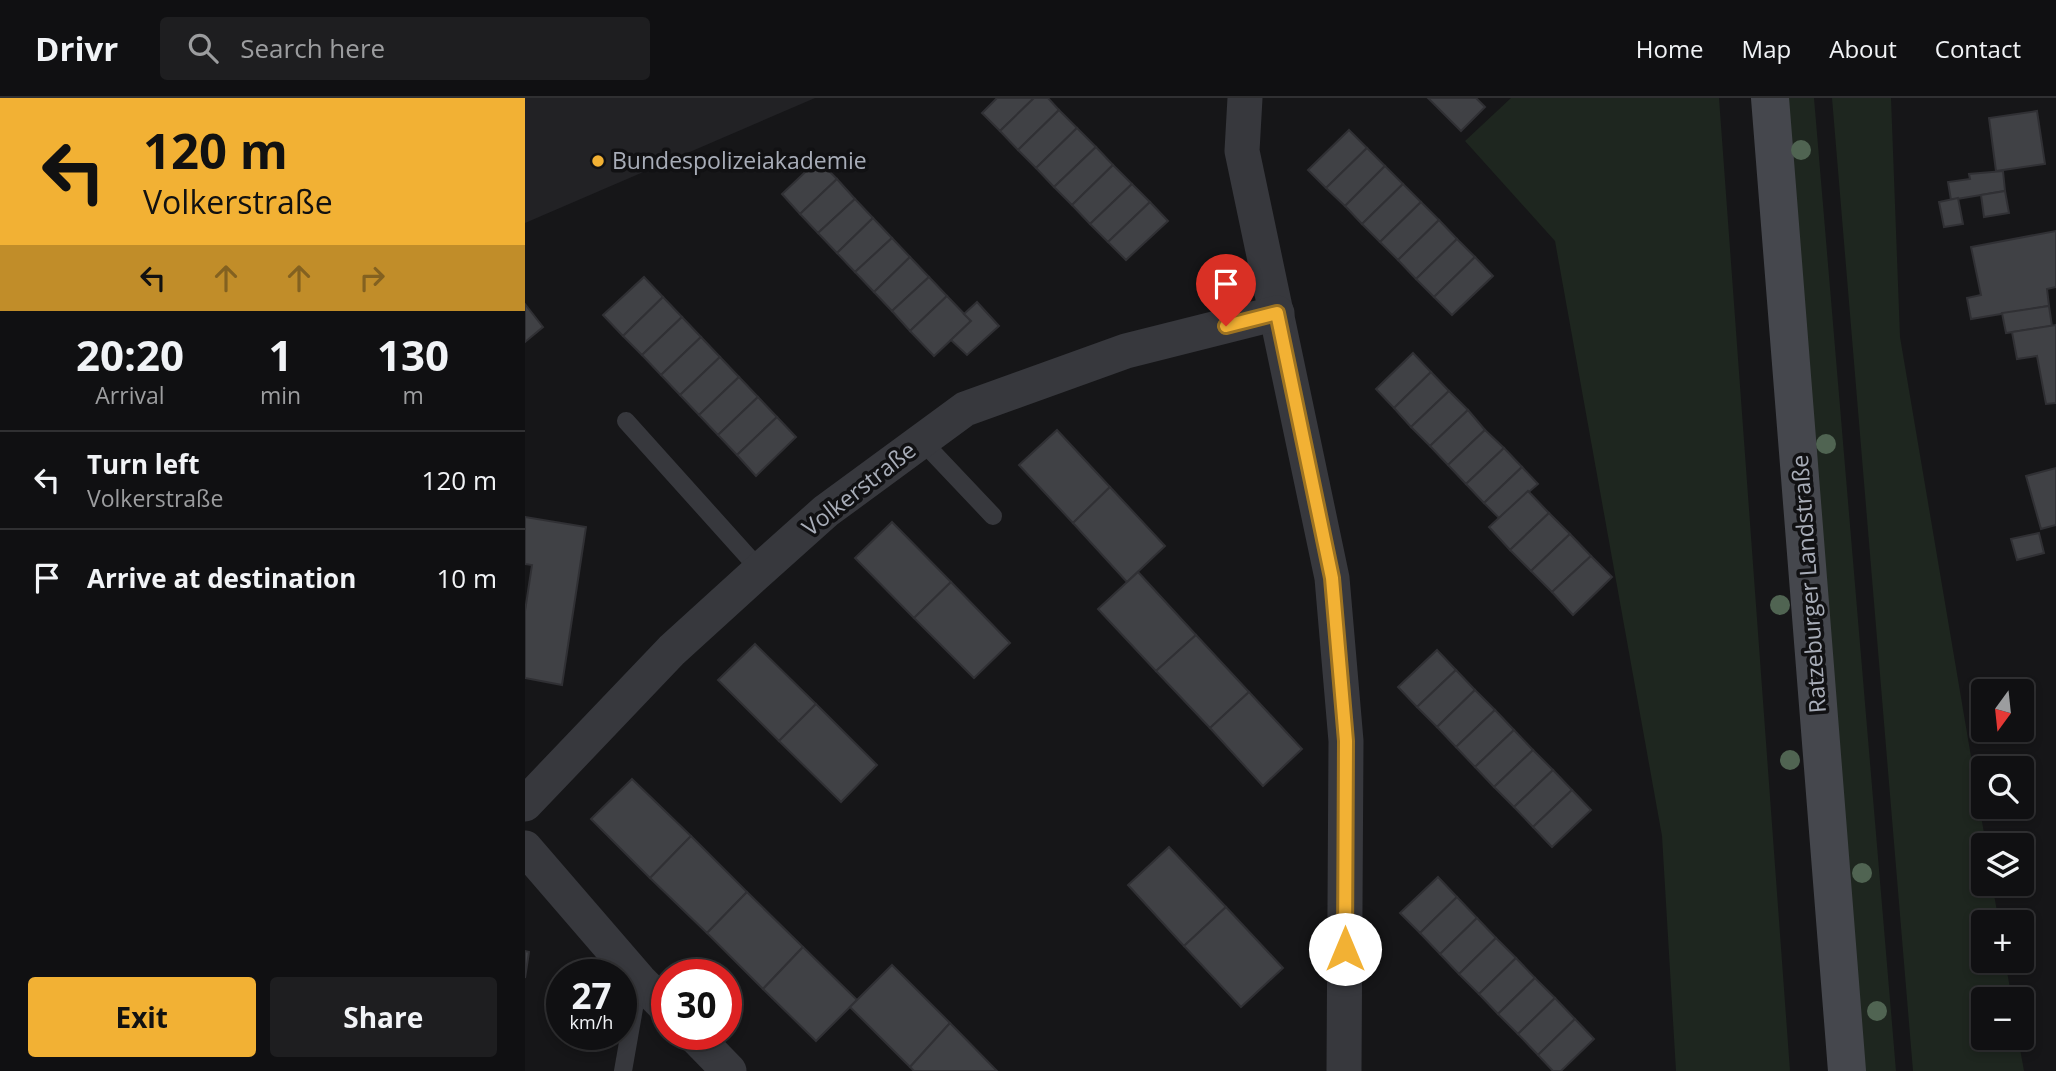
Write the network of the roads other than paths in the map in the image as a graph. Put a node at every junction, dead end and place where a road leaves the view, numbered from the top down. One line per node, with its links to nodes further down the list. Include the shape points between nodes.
1 (1770, 98): 16 (main road, Ratzeburger Landstraße)
2 (1242, 99): 3 (street, via 1242,151)
3 (1277, 313): 5 (street, Volkerstraße, via 1126,351 965,409); 15 (street, via 1332,578 1346,741)
4 (626, 421): 7 (lane)
5 (922, 441): 6 (lane); 7 (street, Volkerstraße, via 826,511)
6 (993, 516)
7 (760, 570): 8 (street, Volkerstraße, via 672,650)
8 (525, 804)
9 (525, 848): 10 (street)
10 (639, 980): 11 (street); 13 (lane)
11 (651, 992)
12 (709, 1050): 14 (street)
13 (623, 1071)
14 (729, 1071)
15 (1344, 1071)
16 (1847, 1071)

